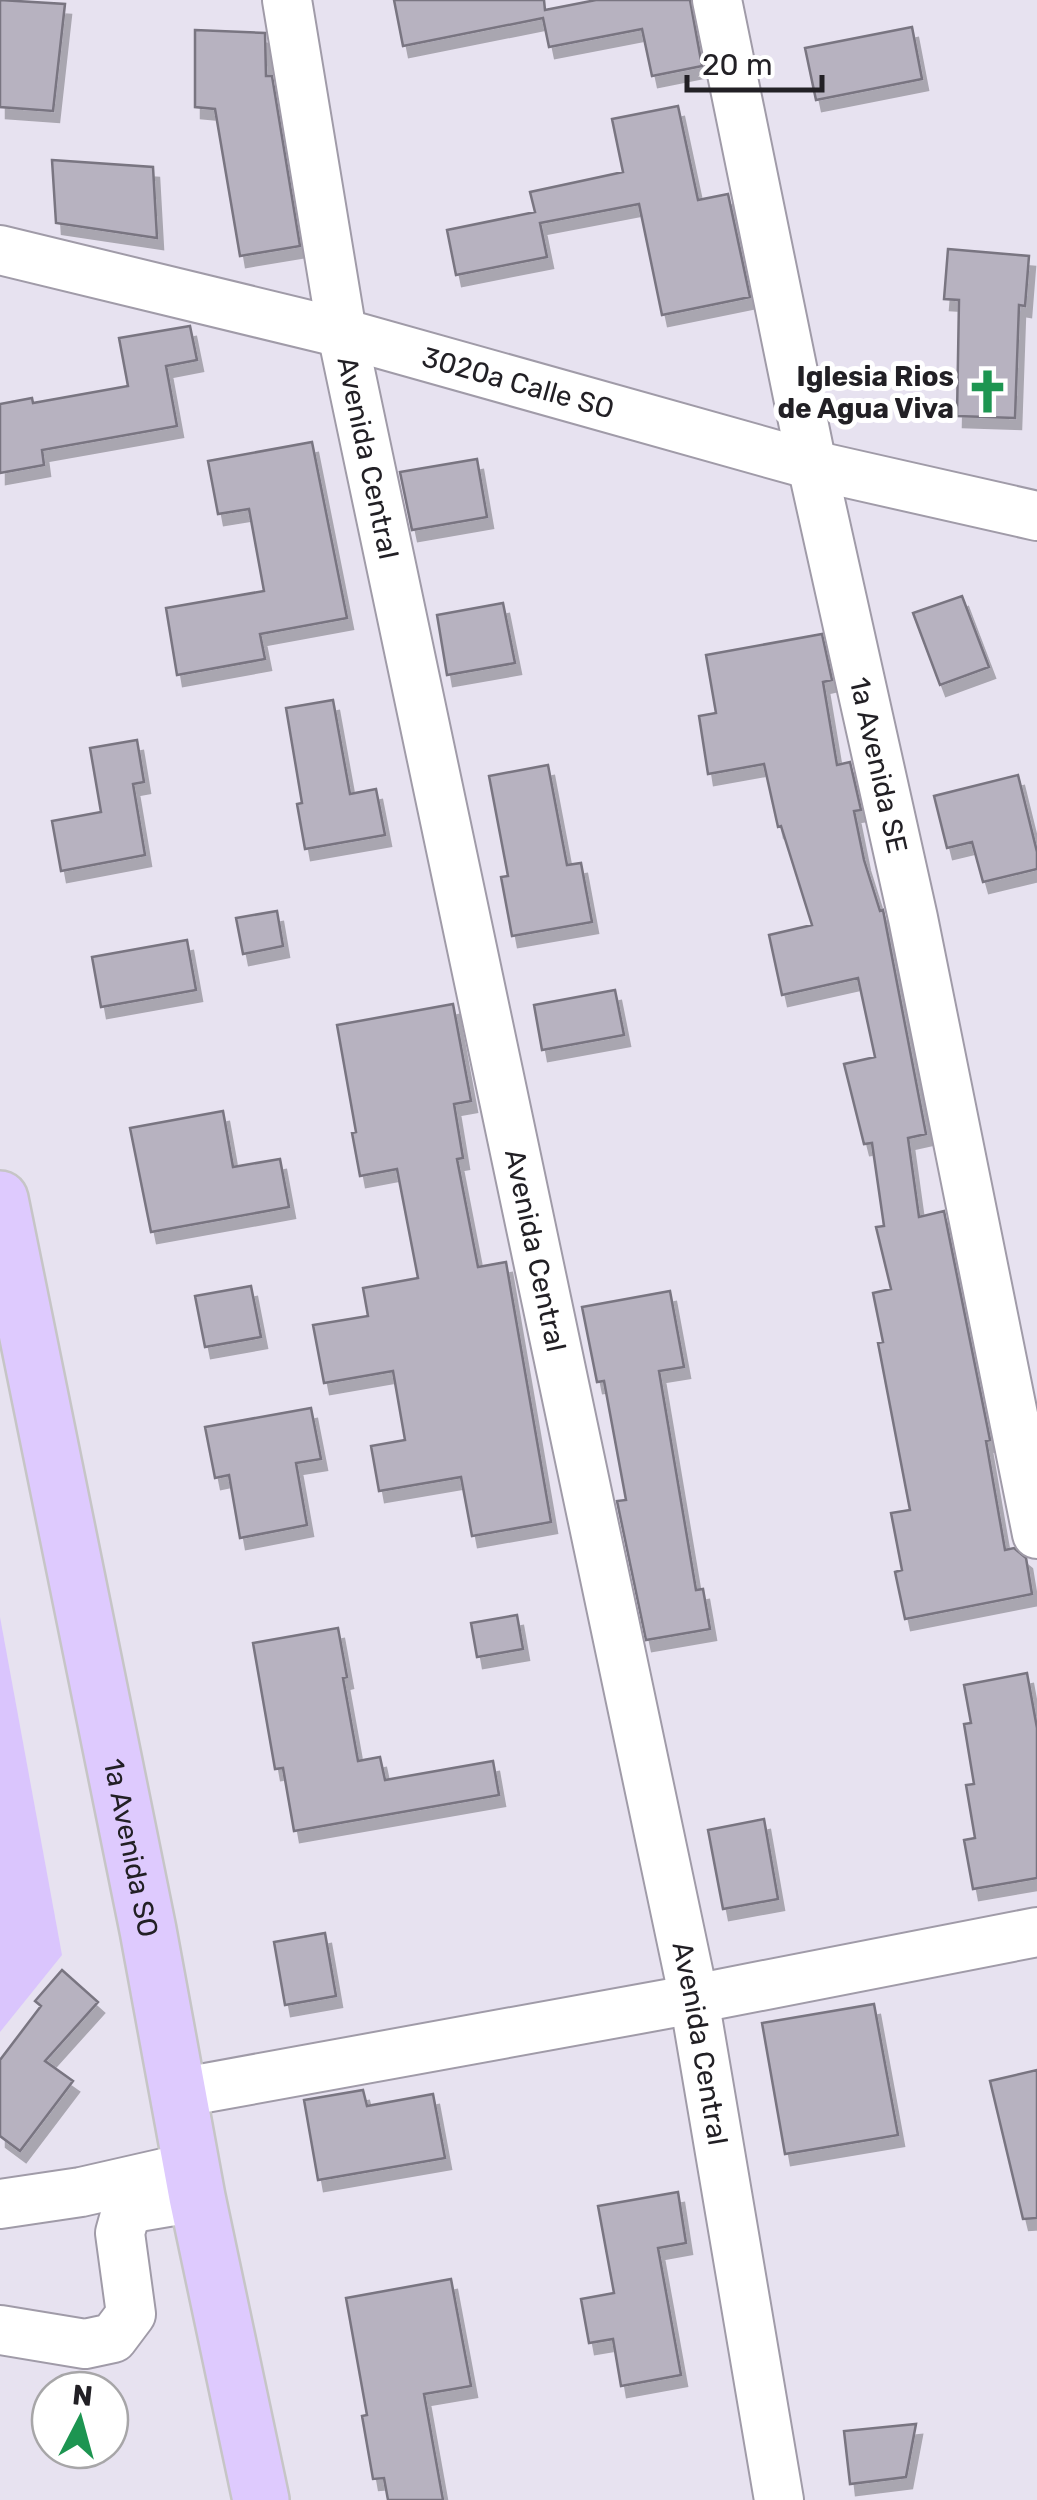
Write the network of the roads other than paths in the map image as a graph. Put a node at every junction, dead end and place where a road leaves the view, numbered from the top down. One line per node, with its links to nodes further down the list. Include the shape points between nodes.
1 (288, 0): 4 (street, Avenida Central)
2 (717, 0): 5 (street, 1a Avenida SE)
3 (0, 250): 4 (street, 3020a Calle SO)
4 (342, 333): 5 (street, 3020a Calle SO); 10 (street, Avenida Central)
5 (812, 465): 6 (street, 3020a Calle SO); 8 (street, 1a Avenida SE, via 913,918)
6 (1037, 516)
7 (0, 1199): 11 (highway, 1a Avenida SO)
8 (1037, 1534)
9 (1037, 1932): 10 (street)
10 (694, 1999): 11 (street); 16 (street, Avenida Central)
11 (178, 2093): 12 (highway, 1a Avenida SO)
12 (194, 2182): 13 (street); 14 (street, via 125,2215 120,2233 132,2314 114,2338 85,2344); 15 (highway, 1a Avenida SO)
13 (0, 2204)
14 (0, 2330)
15 (260, 2500)
16 (779, 2500)

